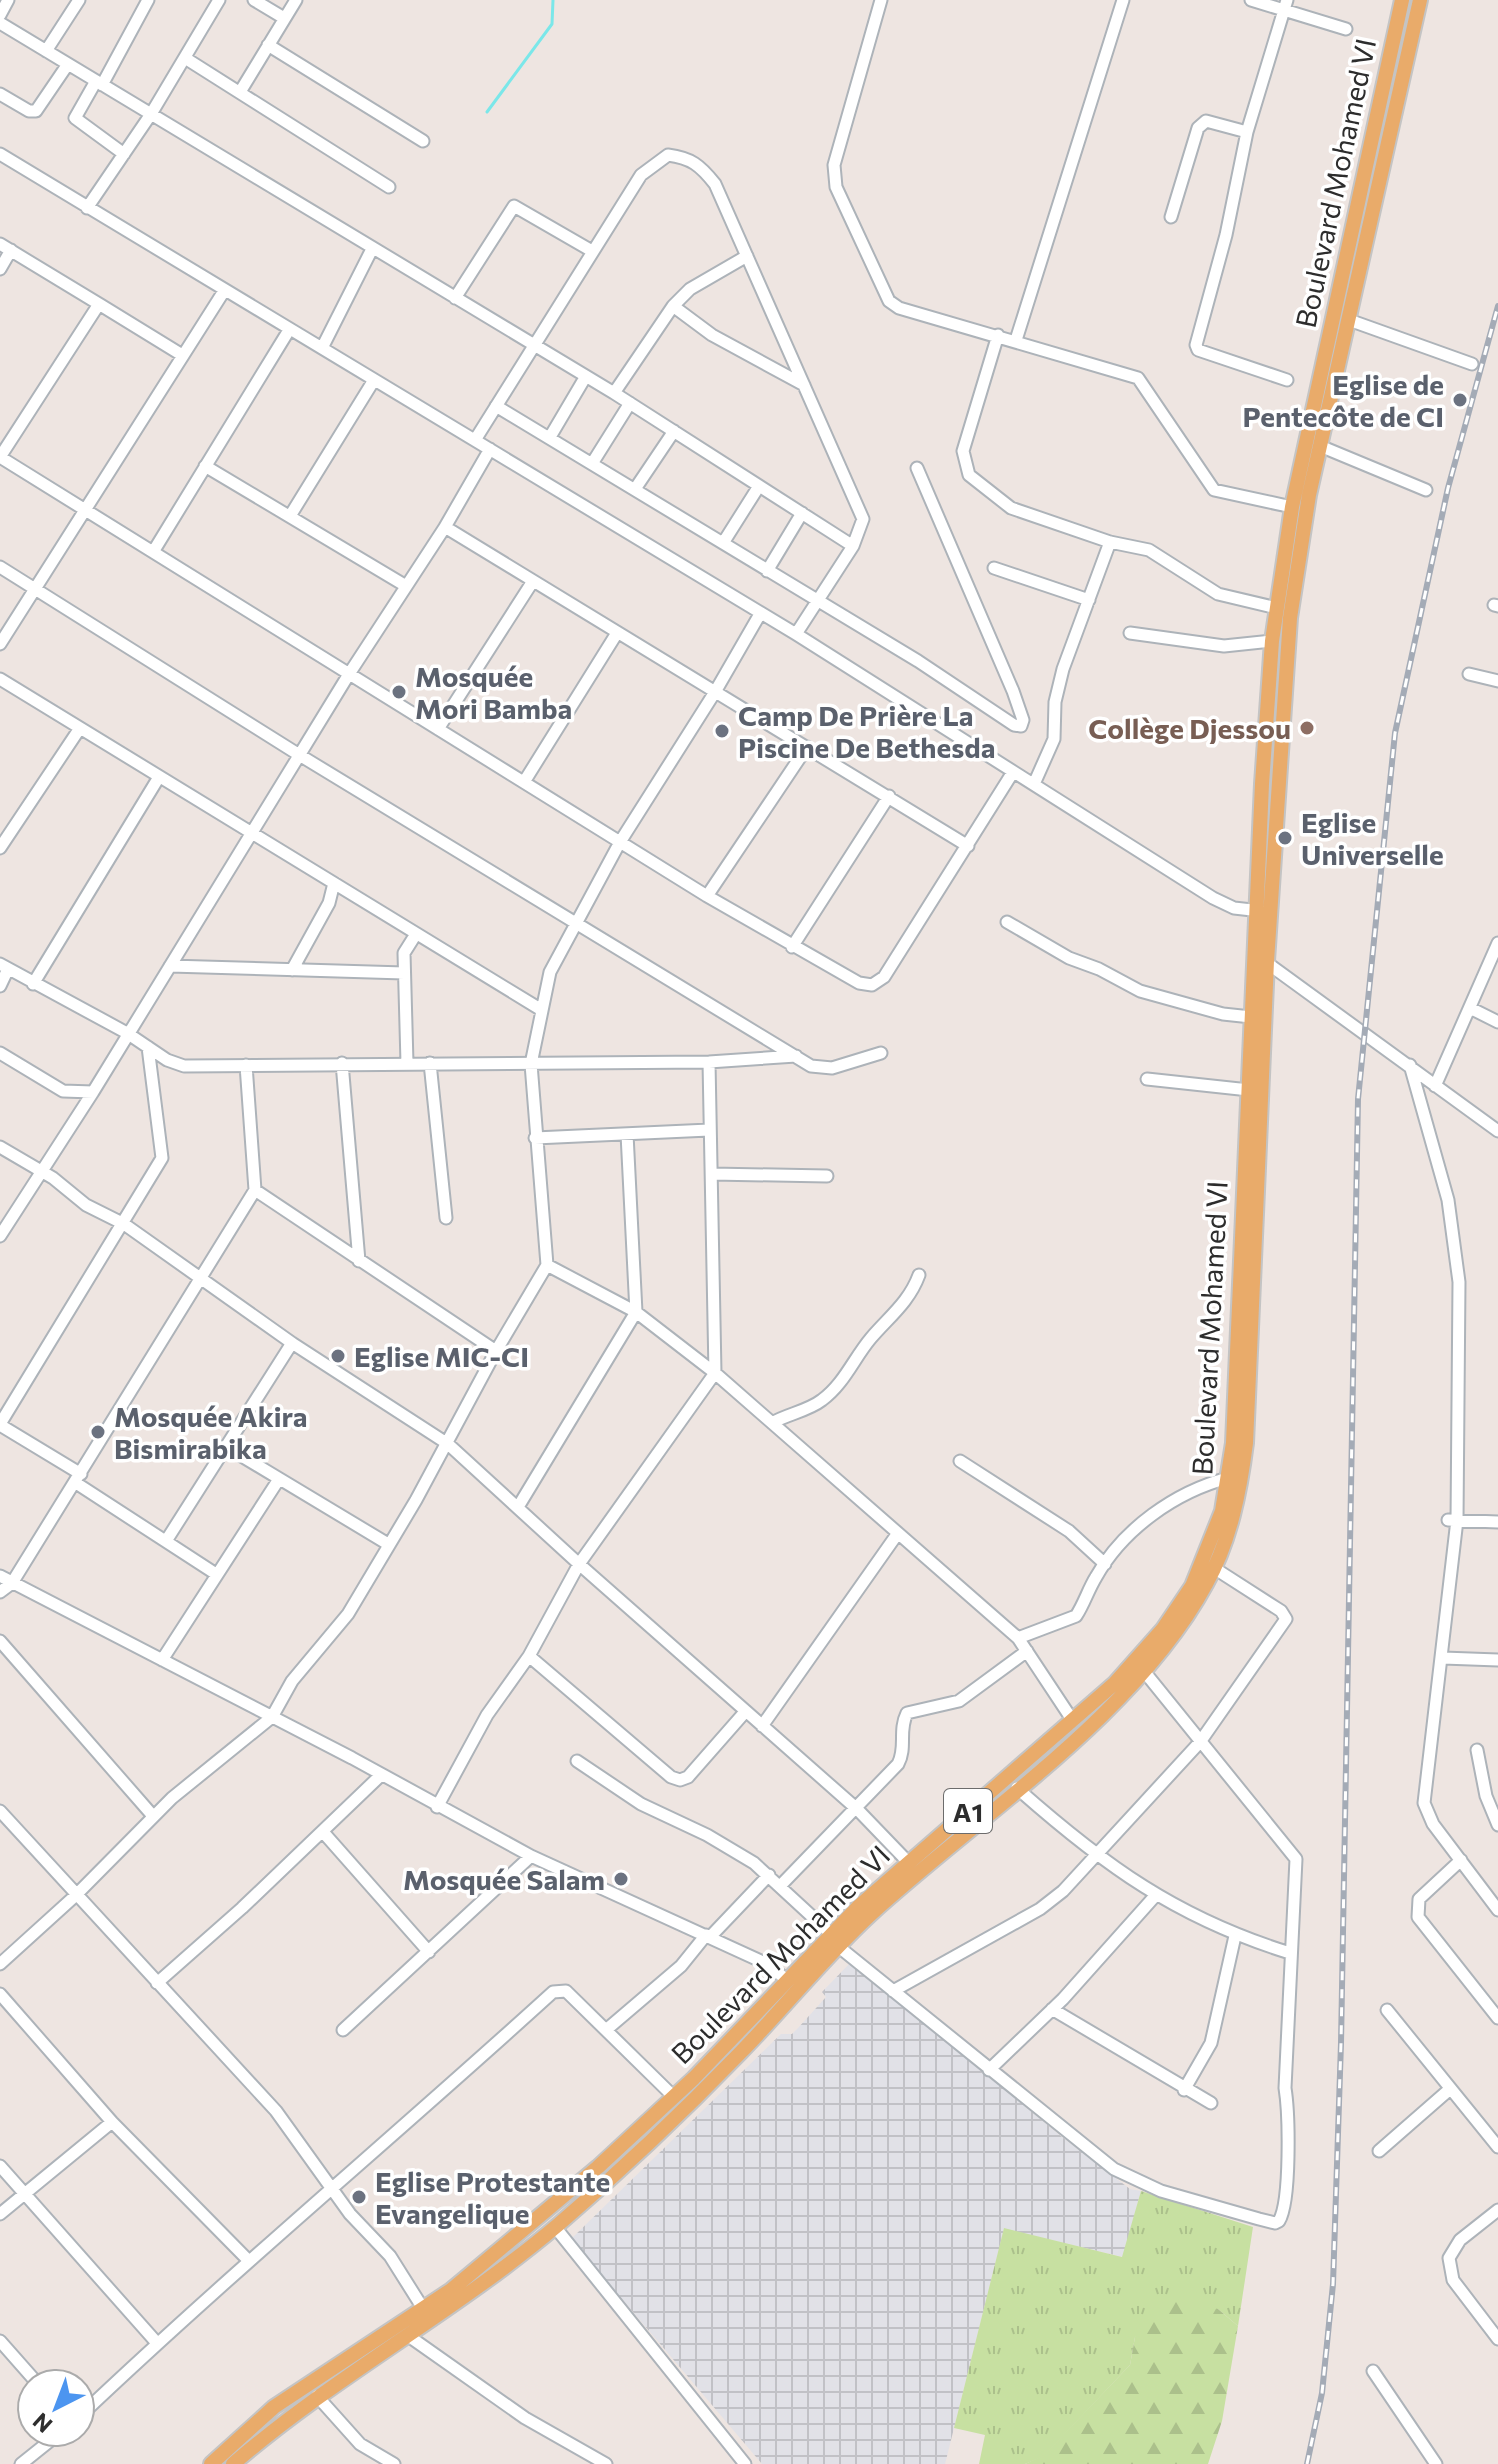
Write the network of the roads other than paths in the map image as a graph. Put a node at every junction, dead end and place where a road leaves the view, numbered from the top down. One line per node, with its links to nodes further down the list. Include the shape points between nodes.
1 (8, 0): 13 (street)
2 (79, 0): 18 (street)
3 (148, 0): 21 (street)
4 (219, 0): 19 (street)
5 (254, 0): 14 (street)
6 (296, 0): 14 (street)
7 (881, 0): 43 (street, via 834,165 836,187 889,301)
8 (1123, 0): 44 (street)
9 (1251, 0): 12 (street)
10 (1402, 0): 68 (main road, Boulevard Mohamed VI / A1)
11 (1420, 0): 41 (main road, Boulevard Mohamed VI / A1)
12 (1286, 6): 16 (street); 25 (street)
13 (0, 15)
14 (284, 18): 17 (street)
15 (0, 23): 18 (street)
16 (1346, 29)
17 (268, 45): 22 (street); 26 (street)
18 (46, 51): 20 (street)
19 (185, 58): 22 (street); 24 (street)
20 (68, 64): 21 (street); 23 (street, via 36,111)
21 (99, 83): 24 (street); 28 (street, via 75,118)
22 (240, 92): 29 (street)
23 (0, 94)
24 (151, 114): 28 (street); 33 (street)
25 (1247, 132): 31 (street, via 1201,124); 51 (street, via 1197,348)
26 (423, 141)
27 (0, 154): 30 (street)
28 (124, 154): 30 (street)
29 (389, 187)
30 (87, 208): 37 (street)
31 (1171, 217)
32 (6, 247): 36 (street); 39 (street)
33 (372, 249): 38 (street); 46 (street)
34 (592, 251): 35 (street, via 641,175 668,155 700,165 715,184); 38 (street, via 514,206); 45 (street)
35 (747, 256): 40 (street, via 690,289); 52 (street)
36 (0, 269)
37 (224, 291): 42 (street); 47 (street)
38 (455, 298): 45 (street)
39 (99, 304): 47 (street); 61 (street)
40 (673, 306): 52 (street, via 712,335); 53 (street)
41 (1349, 320): 48 (street); 59 (main road, Boulevard Mohamed VI / A1)
42 (289, 330): 46 (street); 63 (street)
43 (998, 335): 44 (street); 73 (street, via 963,451 969,475 1011,508)
44 (1016, 340): 68 (street, via 1138,378 1214,490)
45 (535, 345): 49 (street); 55 (street)
46 (322, 348): 50 (street)
47 (182, 355): 69 (street)
48 (1472, 364)
49 (586, 376): 53 (street); 57 (street)
50 (374, 380): 58 (street); 71 (street)
51 (1287, 380)
52 (805, 385): 75 (street, via 863,519)
53 (614, 393): 54 (street)
54 (630, 403): 56 (street); 62 (street)
55 (496, 406): 57 (street); 58 (street)
56 (674, 431): 65 (street); 66 (street)
57 (550, 437): 62 (street)
58 (475, 440): 60 (street)
59 (1320, 446): 67 (street); 112 (main road, Boulevard Mohamed VI / A1, via 1288,641)
60 (490, 449): 72 (street); 86 (street)
61 (0, 457): 69 (street)
62 (593, 462): 66 (street)
63 (205, 466): 71 (street); 76 (street)
64 (917, 468): 84 (street, via 1013,691 1021,726)
65 (759, 486): 70 (street); 74 (street)
66 (635, 489): 74 (street)
67 (1426, 490)
68 (1292, 507): 85 (main road, Boulevard Mohamed VI / A1)
69 (83, 509): 76 (street); 82 (street)
70 (802, 513): 75 (street); 79 (street)
71 (290, 516): 81 (street)
72 (445, 527): 80 (street); 81 (street)
73 (1110, 542): 83 (street); 85 (street, via 1149,550 1218,594)
74 (723, 543): 79 (street)
75 (853, 546): 84 (street)
76 (153, 552): 92 (street)
77 (0, 567): 82 (street)
78 (994, 568): 83 (street)
79 (767, 571): 84 (street)
80 (533, 581): 87 (street); 98 (street)
81 (406, 586): 92 (street)
82 (34, 589): 91 (street); 100 (street)
83 (1089, 600): 104 (street, via 1063,669 1054,739)
84 (816, 602): 89 (street)
85 (1277, 608): 90 (main road, Boulevard Mohamed VI / A1)
86 (760, 614): 89 (street); 96 (street)
87 (617, 633): 96 (street); 103 (street)
88 (1130, 633): 90 (street, via 1224,646)
89 (796, 634): 101 (street)
90 (1272, 641): 112 (main road, Boulevard Mohamed VI / A1)
91 (0, 644)
92 (349, 674): 98 (street); 100 (street)
93 (1469, 674): 95 (street)
94 (0, 679): 97 (street)
95 (1498, 681)
96 (715, 692): 99 (street); 107 (street)
97 (80, 728): 102 (street); 109 (street)
98 (438, 729): 103 (street)
99 (807, 747): 105 (street); 111 (street)
100 (301, 756): 106 (street); 114 (street)
101 (1013, 772): 104 (street); 108 (street)
102 (159, 777): 106 (street); 123 (street)
103 (524, 782): 107 (street)
104 (1034, 784): 112 (street, via 1213,898 1234,908)
105 (889, 796): 108 (street); 117 (street)
106 (252, 833): 110 (street); 120 (street)
107 (620, 842): 111 (street); 114 (street)
108 (968, 846): 117 (street, via 884,977 872,985)
109 (0, 848)
110 (334, 883): 115 (street); 121 (street, via 329,903)
111 (707, 896): 117 (street)
112 (1263, 911): 118 (main road, Boulevard Mohamed VI / A1)
113 (1007, 922): 127 (street, via 1140,991)
114 (574, 924): 125 (street, via 550,972); 133 (street)
115 (416, 934): 122 (street, via 404,953); 125 (street)
116 (1498, 943): 126 (street)
117 (792, 947)
118 (1260, 959): 127 (main road, Boulevard Mohamed VI / A1); 140 (street); 181 (main road, Boulevard Mohamed VI / A1, via 1246,1443 1239,1489)
119 (4, 966): 123 (street); 124 (street)
120 (170, 966): 121 (street); 129 (street)
121 (292, 970): 122 (street)
122 (404, 973): 136 (street)
123 (33, 984): 129 (street)
124 (0, 986)
125 (540, 1009): 138 (street)
126 (1472, 1009): 128 (street); 142 (street)
127 (1251, 1017): 143 (main road, Boulevard Mohamed VI / A1)
128 (1498, 1022)
129 (127, 1033): 130 (street); 144 (street)
130 (148, 1047): 139 (street, via 184,1066); 155 (street, via 163,1150)
131 (0, 1053): 144 (street, via 63,1091)
132 (881, 1053): 133 (street, via 832,1068 811,1066)
133 (797, 1056): 134 (street)
134 (709, 1062): 138 (street); 145 (street)
135 (342, 1063): 136 (street); 139 (street); 157 (street)
136 (407, 1063): 137 (street)
137 (430, 1063): 138 (street); 154 (street)
138 (531, 1064): 148 (street)
139 (246, 1065): 153 (street)
140 (1410, 1065): 142 (street); 174 (street, via 1448,1200 1459,1282)
141 (1147, 1079): 143 (street)
142 (1435, 1086): 146 (street)
143 (1249, 1090): 170 (main road, Boulevard Mohamed VI / A1)
144 (93, 1092): 150 (street)
145 (709, 1130): 147 (street); 151 (street)
146 (1498, 1131)
147 (627, 1134): 148 (street); 161 (street)
148 (535, 1138): 158 (street)
149 (0, 1147): 150 (street)
150 (40, 1171): 155 (street, via 86,1205); 156 (street)
151 (712, 1174): 152 (street); 164 (street)
152 (827, 1176)
153 (255, 1190): 157 (street); 160 (street)
154 (446, 1218)
155 (124, 1224): 160 (street); 166 (street)
156 (0, 1236)
157 (359, 1261): 163 (street)
158 (547, 1265): 161 (street); 163 (street)
159 (919, 1275): 165 (street, via 900,1309 829,1394)
160 (199, 1278): 162 (street); 171 (street)
161 (636, 1312): 164 (street); 173 (street)
162 (292, 1343): 167 (street); 168 (street)
163 (496, 1351): 167 (street)
164 (715, 1373): 165 (street); 179 (street)
165 (772, 1423): 176 (street)
166 (0, 1425): 171 (street)
167 (448, 1444): 173 (street); 178 (street)
168 (225, 1446): 172 (street); 177 (street)
169 (960, 1461): 180 (street, via 1069,1531)
170 (1228, 1478): 180 (street, via 1202,1486 1151,1516); 196 (main road, Boulevard Mohamed VI / A1, via 1206,1555 1180,1607 1137,1660)
171 (78, 1479): 177 (street); 184 (street)
172 (279, 1479): 178 (street); 182 (street)
173 (518, 1507): 179 (street)
174 (1452, 1520): 175 (street); 190 (street)
175 (1498, 1522)
176 (898, 1533): 186 (street); 197 (street)
177 (166, 1541): 182 (street)
178 (388, 1544): 195 (street, via 348,1614 292,1681)
179 (579, 1564): 189 (street); 194 (street)
180 (1105, 1564): 186 (street, via 1076,1616)
181 (1214, 1568): 193 (main road, Boulevard Mohamed VI / A1, via 1190,1613); 198 (street, via 1286,1619)
182 (216, 1574): 191 (street)
183 (0, 1576): 184 (street)
184 (12, 1583): 185 (street); 191 (street)
185 (0, 1592)
186 (1018, 1638): 188 (street)
187 (0, 1641): 206 (street)
188 (1027, 1651): 196 (street); 204 (street, via 959,1701 907,1713 902,1729 905,1751)
189 (529, 1656): 194 (street, via 680,1780); 203 (street, via 487,1715)
190 (1443, 1658): 192 (street); 211 (street, via 1424,1803)
191 (162, 1660): 195 (street)
192 (1498, 1660)
193 (1143, 1670): 198 (street); 202 (main road, Boulevard Mohamed VI / A1, via 1100,1716)
194 (745, 1712): 197 (street)
195 (272, 1717): 201 (street); 206 (street)
196 (1073, 1721): 212 (main road, Boulevard Mohamed VI / A1)
197 (762, 1726): 204 (street)
198 (1200, 1742): 209 (street); 223 (street, via 1296,1859)
199 (1477, 1750): 207 (street)
200 (577, 1761): 213 (street, via 641,1804 728,1847)
201 (381, 1775): 203 (street); 208 (street)
202 (1017, 1788): 209 (street); 221 (main road, Boulevard Mohamed VI / A1)
203 (437, 1807): 210 (street)
204 (857, 1809): 212 (street); 214 (street)
205 (0, 1811): 215 (street)
206 (153, 1816): 215 (street)
207 (1498, 1825)
208 (323, 1832): 222 (street); 226 (street)
209 (1096, 1855): 216 (street); 228 (street, via 1040,1909)
210 (531, 1856): 219 (street); 222 (street)
211 (1461, 1860): 217 (street); 232 (street, via 1419,1899 1418,1917)
212 (908, 1862): 218 (main road, Boulevard Mohamed VI / A1)
213 (769, 1875): 214 (street); 219 (street)
214 (781, 1885): 218 (street)
215 (75, 1896): 224 (street); 226 (street)
216 (1155, 1896): 220 (street); 230 (street)
217 (1498, 1910)
218 (830, 1933): 225 (main road, Boulevard Mohamed VI / A1)
219 (708, 1936): 225 (street); 234 (street)
220 (1235, 1936): 223 (street); 237 (street, via 1211,2043)
221 (839, 1947): 227 (main road, Boulevard Mohamed VI / A1); 228 (street)
222 (429, 1952): 233 (street)
223 (1290, 1953): 235 (street, via 1285,2203 1275,2223 1134,2181 1091,2154)
224 (0, 1964)
225 (786, 1979): 227 (main road); 238 (main road, Boulevard Mohamed VI / A1)
226 (157, 1983): 244 (street, via 246,2076)
227 (797, 1991): 248 (main road, Boulevard Mohamed VI / A1, via 700,2094)
228 (893, 1991): 235 (street)
229 (0, 1994): 240 (street)
230 (1052, 2009): 235 (street); 237 (street)
231 (1387, 2010): 236 (street)
232 (1498, 2018)
233 (343, 2030)
234 (606, 2030): 238 (street); 244 (street, via 566,1991 553,1992)
235 (989, 2070)
236 (1450, 2089): 241 (street); 242 (street)
237 (1184, 2090): 239 (street)
238 (674, 2097): 250 (main road, Boulevard Mohamed VI / A1)
239 (1211, 2103)
240 (112, 2122): 245 (street); 249 (street)
241 (1498, 2147)
242 (1379, 2151)
243 (0, 2166): 245 (street)
244 (332, 2186): 249 (street); 252 (street, via 350,2214 390,2256)
245 (24, 2194): 247 (street); 256 (street)
246 (1498, 2210): 254 (street, via 1460,2240 1449,2258 1453,2280)
247 (0, 2214)
248 (555, 2227): 251 (main road, Boulevard Mohamed VI / A1); 267 (street)
249 (249, 2261): 256 (street)
250 (484, 2263): 251 (main road); 252 (main road, Boulevard Mohamed VI / A1)
251 (495, 2276): 253 (main road, Boulevard Mohamed VI / A1)
252 (424, 2310): 263 (main road, Boulevard Mohamed VI / A1, via 274,2407)
253 (410, 2337): 259 (main road, Boulevard Mohamed VI / A1); 266 (street, via 525,2418)
254 (1498, 2339)
255 (0, 2341): 257 (street)
256 (157, 2343): 260 (street)
257 (24, 2368)
258 (1373, 2371): 268 (street)
259 (317, 2396): 264 (main road, Boulevard Mohamed VI / A1); 265 (street, via 347,2433)
260 (96, 2401)
261 (41, 2448): 262 (street)
262 (21, 2464)
263 (211, 2464)
264 (233, 2464)
265 (394, 2464)
266 (606, 2464)
267 (745, 2464)
268 (1436, 2464)

